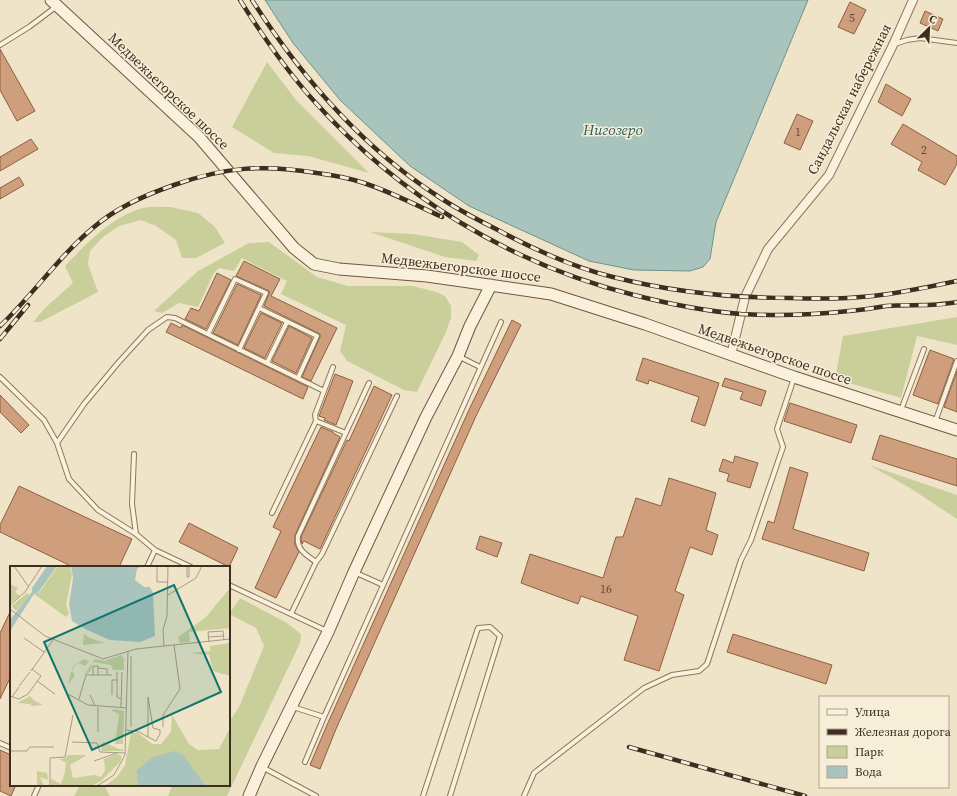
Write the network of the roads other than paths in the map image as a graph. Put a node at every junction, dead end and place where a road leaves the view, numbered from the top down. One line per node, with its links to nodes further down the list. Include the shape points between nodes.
1 (913, 0): 5 (street, Сандальская набережная)
2 (54, 3): 4 (lane, via 29,27); 6 (street, Медвежьегорское шоссе, via 199,137 294,248 314,264 339,270 427,276)
3 (957, 43): 5 (lane, via 920,38)
4 (0, 45)
5 (892, 45): 13 (street, Сандальская набережная, via 829,175 768,249 745,297)
6 (491, 284): 13 (street, Медвежьегорское шоссе, via 551,294); 14 (street)
7 (259, 308): 8 (lane); 10 (lane, via 266,293 236,279); 12 (lane)
8 (287, 322): 16 (lane); 21 (lane, via 317,336)
9 (501, 322): 18 (lane)
10 (208, 334): 12 (lane); 30 (lane, via 175,318 167,317 148,330 84,404)
11 (924, 349): 25 (lane)
12 (239, 350): 16 (lane)
13 (731, 355): 20 (street, Медвежьегорское шоссе)
14 (458, 356): 18 (lane); 38 (street, via 426,417)
15 (957, 361): 27 (lane)
16 (267, 363): 21 (lane)
17 (333, 367): 23 (lane)
18 (480, 368): 40 (lane)
19 (0, 377): 30 (lane, via 44,420)
20 (794, 377): 25 (street, Медвежьегорское шоссе); 55 (lane, via 777,429 782,447 707,664 699,671 672,675 644,688 534,773)
21 (298, 378): 23 (lane)
22 (369, 383): 29 (lane)
23 (324, 391): 26 (lane, via 315,415)
24 (397, 396): 35 (lane)
25 (901, 412): 27 (street, Медвежьегорское шоссе)
26 (316, 421): 29 (lane); 32 (lane)
27 (936, 422): 28 (street, Медвежьегорское шоссе)
28 (957, 430)
29 (346, 433): 35 (lane, via 298,536 297,542 301,551)
30 (57, 442): 33 (lane, via 68,479 98,510)
31 (134, 454): 33 (lane, via 132,504)
32 (272, 513)
33 (136, 534): 34 (lane)
34 (155, 550): 36 (lane); 37 (lane)
35 (316, 562): 41 (lane)
36 (147, 566)
37 (190, 566)
38 (354, 572): 40 (lane); 42 (street)
39 (230, 585): 41 (lane)
40 (383, 585): 44 (lane)
41 (291, 614): 42 (lane)
42 (328, 632): 43 (street)
43 (291, 706): 44 (lane); 48 (street)
44 (324, 717): 47 (lane)
45 (0, 743): 46 (lane)
46 (10, 748)
47 (305, 762)
48 (262, 766): 51 (street); 52 (lane)
49 (39, 786): 50 (lane)
50 (34, 796)
51 (249, 796)
52 (316, 796)
53 (423, 796): 54 (lane, via 478,628 490,627 500,636)
54 (450, 796)
55 (524, 796)

